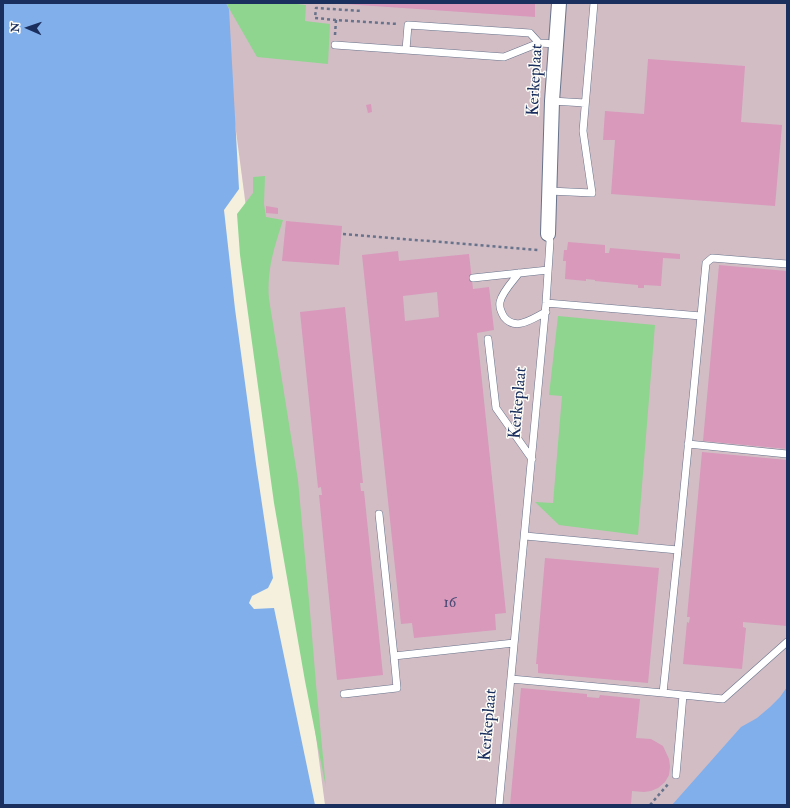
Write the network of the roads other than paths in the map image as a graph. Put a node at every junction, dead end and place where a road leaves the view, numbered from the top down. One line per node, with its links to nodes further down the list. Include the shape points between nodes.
1 (558, 3): 4 (street, Kerkeplaat)
2 (594, 3): 8 (lane)
3 (539, 43): 4 (lane); 6 (lane, via 504,57); 6 (lane, via 530,33 408,25)
4 (556, 44): 7 (street, Kerkeplaat)
5 (334, 45): 6 (lane)
6 (406, 50)
7 (552, 101): 8 (lane); 9 (street, Kerkeplaat)
8 (585, 103): 9 (lane, via 584,131 592,193)
9 (549, 191): 10 (street, Kerkeplaat)
10 (548, 234): 12 (lane, Kerkeplaat)
11 (787, 264): 17 (lane, via 712,258 706,263)
12 (548, 270): 13 (lane); 15 (lane, Kerkeplaat)
13 (519, 273): 14 (lane); 16 (lane, via 500,302 505,318 520,324)
14 (473, 278)
15 (546, 303): 16 (lane, Kerkeplaat); 17 (lane)
16 (546, 312): 21 (lane, Kerkeplaat)
17 (701, 316): 19 (lane)
18 (488, 340): 21 (lane, via 496,408)
19 (688, 444): 20 (lane); 24 (lane)
20 (787, 454)
21 (532, 460): 23 (lane, Kerkeplaat)
22 (379, 514): 27 (lane)
23 (525, 536): 24 (lane); 26 (lane, Kerkeplaat)
24 (678, 550): 29 (lane)
25 (787, 642): 31 (lane, via 722,699)
26 (514, 643): 27 (lane); 28 (lane, Kerkeplaat)
27 (394, 656): 30 (lane, via 397,688)
28 (511, 679): 29 (lane); 33 (lane, Kerkeplaat)
29 (663, 693): 31 (lane)
30 (344, 694)
31 (682, 695): 32 (lane)
32 (676, 775)
33 (499, 805)

